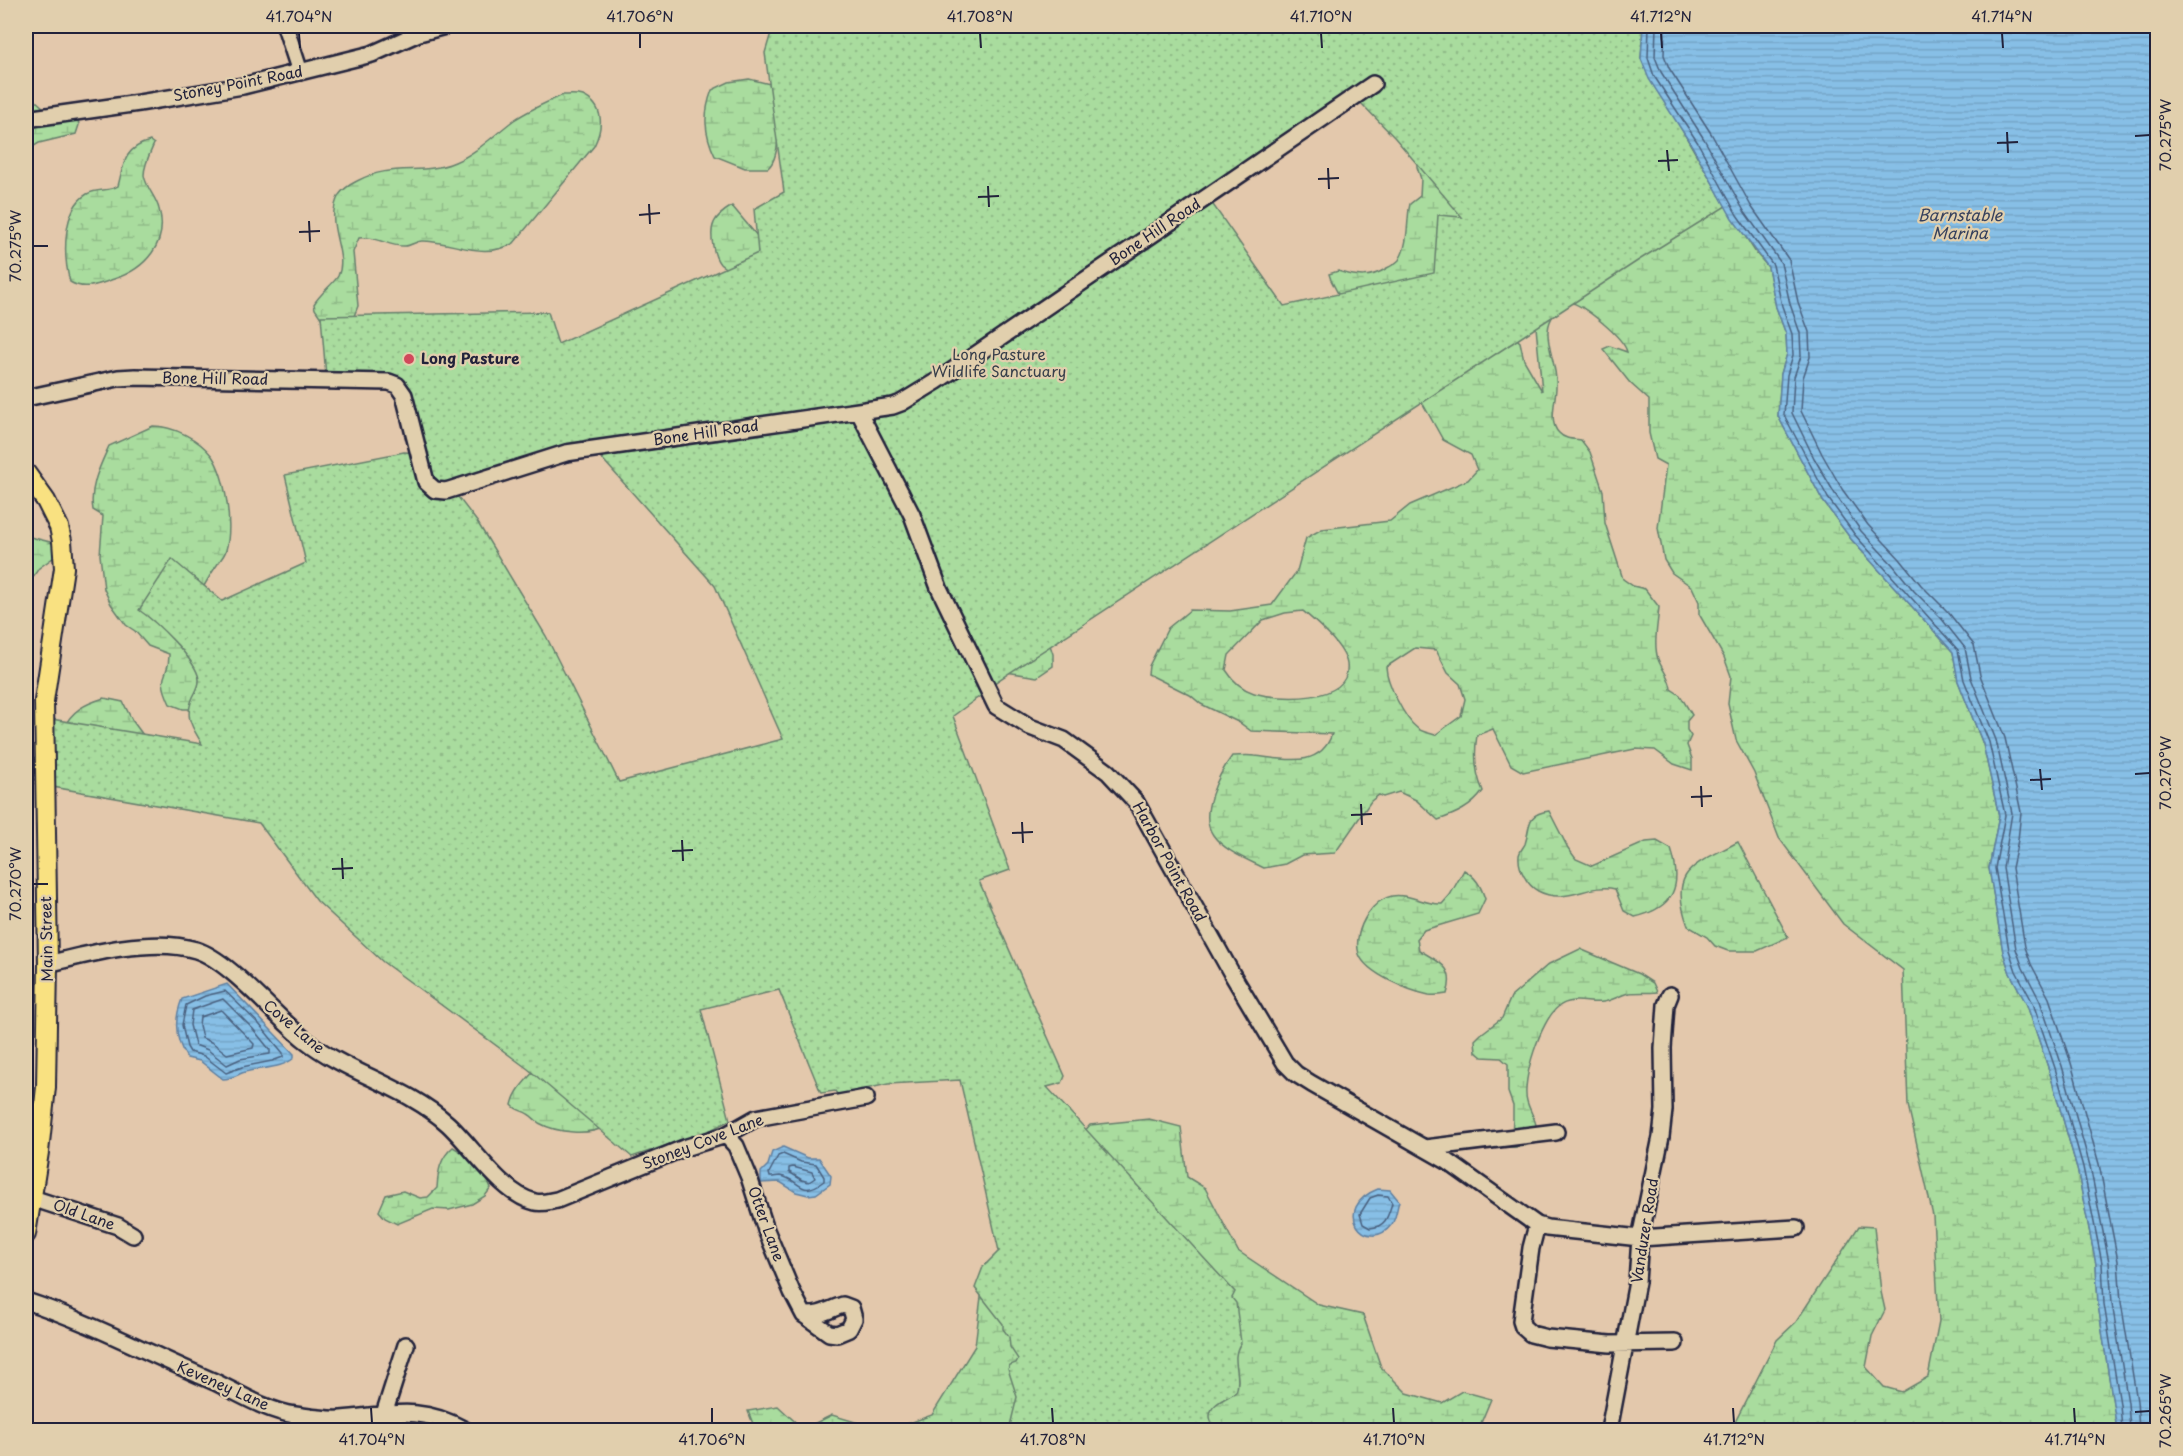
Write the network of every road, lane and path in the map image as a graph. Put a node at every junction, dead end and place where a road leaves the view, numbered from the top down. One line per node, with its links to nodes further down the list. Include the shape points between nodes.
1 (285, 26): 3 (street)
2 (445, 26): 3 (street, Stoney Point Road, via 372,54)
3 (300, 72): 5 (street, Stoney Point Road, via 215,91)
4 (1373, 84): 7 (street, Bone Hill Road, via 937,381 901,403)
5 (26, 119)
6 (26, 398): 7 (street, Bone Hill Road, via 135,377 394,383 404,395 426,482 435,490 446,491 566,453)
7 (859, 412): 14 (street, Harbor Point Road, via 912,515 939,588 996,706 1070,745 1108,772 1136,801 1285,1064 1312,1084)
8 (26, 473): 9 (main road, Main Street, via 59,527 64,556 44,710)
9 (48, 964): 15 (main road, Main Street, via 46,1087); 17 (street, Cove Lane, via 152,946 200,951 228,969 320,1051 425,1106 450,1126 510,1189 524,1198)
10 (1670, 994): 22 (street, Vanduzer Road, via 1663,1048 1661,1137)
11 (866, 1098): 13 (street, Stoney Cove Lane, via 756,1119)
12 (1556, 1132): 14 (street)
13 (726, 1135): 17 (street, Stoney Cove Lane); 24 (street, Otter Lane, via 736,1146 766,1230)
14 (1425, 1148): 18 (street, Harbor Point Road)
15 (32, 1150): 16 (main road, Main Street)
16 (32, 1198): 20 (main road, Main Street); 21 (street, Old Lane, via 118,1226)
17 (546, 1203)
18 (1538, 1225): 22 (street); 25 (street, via 1524,1285 1523,1327 1531,1335 1547,1338)
19 (1796, 1228): 22 (street)
20 (26, 1234)
21 (133, 1235)
22 (1640, 1238): 25 (street, Vanduzer Road)
23 (26, 1300): 28 (street, Keveney Lane, via 291,1415 338,1419)
24 (804, 1315)
25 (1626, 1343): 26 (street); 30 (street, Vanduzer Road)
26 (1675, 1343)
27 (406, 1345): 28 (street)
28 (384, 1414): 29 (street, Keveney Lane, via 435,1416)
29 (465, 1431)
30 (1609, 1431)

